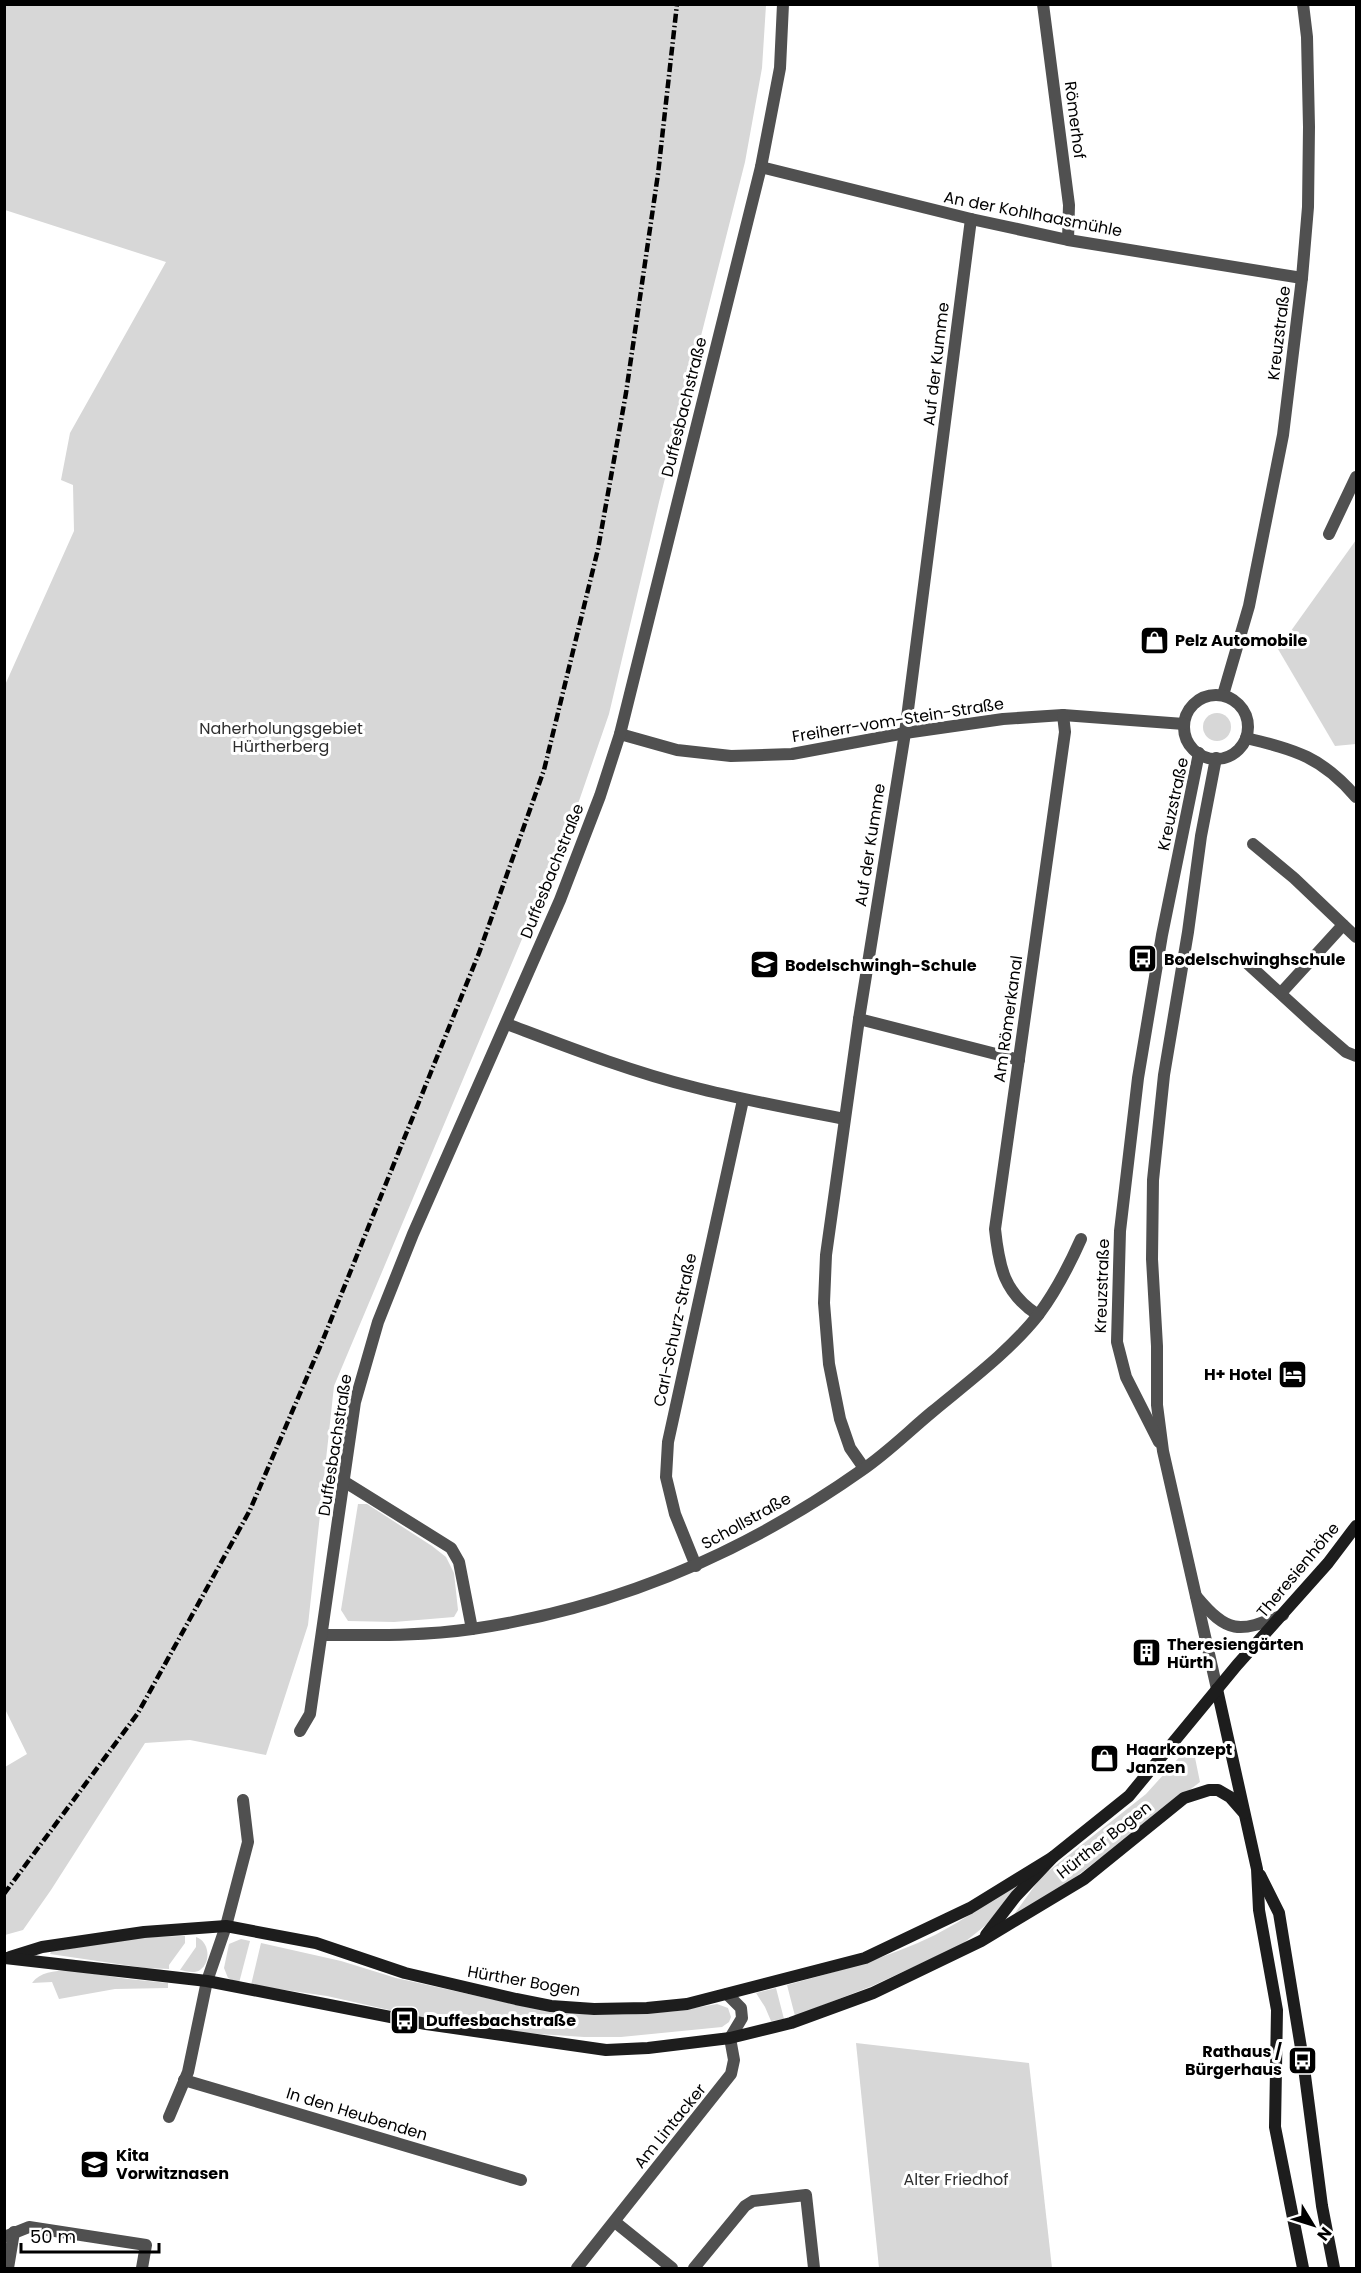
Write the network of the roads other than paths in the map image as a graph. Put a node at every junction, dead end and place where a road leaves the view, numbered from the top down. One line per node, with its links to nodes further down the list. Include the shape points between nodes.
1 (783, 4): 4 (street, Duffesbachstraße, via 780,68)
2 (1043, 4): 6 (street, Römerhof, via 1068,205)
3 (1303, 4): 7 (street, Kreuzstraße, via 1309,139)
4 (761, 167): 5 (street, An der Kohlhaasmühle); 14 (street, Duffesbachstraße)
5 (971, 219): 6 (street, An der Kohlhaasmühle); 13 (street, Auf der Kumme)
6 (1068, 240): 7 (street, An der Kohlhaasmühle)
7 (1302, 278): 10 (street, Kreuzstraße, via 1283,435 1250,606)
8 (1356, 477): 9 (street)
9 (1329, 534)
10 (1223, 695): 12 (street, via 1196,702); 15 (street, via 1244,710)
11 (1063, 715): 12 (street, Freiherr-vom-Stein-Straße); 13 (street, Freiherr-vom-Stein-Straße); 27 (street, Am Römerkanal, via 1065,732)
12 (1184, 724): 16 (street, via 1189,744)
13 (905, 733): 14 (street, Freiherr-vom-Stein-Straße, via 792,754 730,756 677,750); 24 (street, Auf der Kumme)
14 (620, 734): 25 (street, Duffesbachstraße, via 564,890)
15 (1246, 738): 17 (street, via 1234,753); 18 (street, via 1295,751 1321,763)
16 (1199, 753): 17 (street, Kreuzstraße); 32 (street, Kreuzstraße, via 1138,1078 1120,1232 1117,1342 1126,1377)
17 (1216, 759): 32 (street, Kreuzstraße, via 1164,1075 1153,1180 1157,1405)
18 (1356, 797)
19 (1253, 844): 20 (street)
20 (1343, 924): 21 (street); 23 (street)
21 (1356, 937)
22 (1247, 963): 23 (street)
23 (1281, 993): 26 (street, via 1346,1052)
24 (859, 1019): 27 (street); 29 (street, Auf der Kumme)
25 (507, 1024): 28 (street, via 629,1068); 34 (street, Duffesbachstraße, via 378,1322 359,1384)
26 (1356, 1056)
27 (1019, 1060): 31 (street, Am Römerkanal, via 995,1229 998,1260 1008,1285 1023,1305)
28 (743, 1100): 29 (street); 36 (street, Carl-Schurz-Straße, via 668,1442 666,1477 675,1514)
29 (844, 1119): 33 (street, Auf der Kumme, via 826,1255 824,1303 829,1364 840,1419 850,1448)
30 (1081, 1239): 31 (street, Schollstraße, via 1067,1270)
31 (1038, 1315): 33 (street, Schollstraße, via 1004,1350)
32 (1163, 1451): 37 (street, Kreuzstraße)
33 (864, 1468): 36 (street, Schollstraße, via 742,1544)
34 (345, 1482): 39 (street, via 451,1548 459,1562); 40 (street, Duffesbachstraße)
35 (1356, 1526): 38 (street, Theresienhöhe)
36 (696, 1566): 39 (street, Schollstraße, via 568,1610)
37 (1196, 1595): 38 (street, Kreuzstraße, via 1214,1617 1233,1628 1253,1627); 41 (street, Kreuzstraße)
38 (1282, 1615): 41 (street, Theresienhöhe)
39 (472, 1629): 40 (street, Schollstraße, via 411,1635)
40 (322, 1635): 42 (street, Duffesbachstraße, via 310,1714)
41 (1217, 1689): 44 (street); 45 (street, Hürther Bogen, via 1129,1796)
42 (300, 1731)
43 (243, 1800): 47 (street, via 248,1842)
44 (1244, 1813): 46 (street); 48 (street, Hürther Bogen, via 1218,1790 1184,1798 1084,1879)
45 (1053, 1857): 48 (street, Hürther Bogen); 51 (street, Hürther Bogen, via 970,1908 865,1958)
46 (1257, 1869): 64 (street, via 1259,1910 1277,2010 1275,2127); 65 (street, via 1279,1913)
47 (226, 1926): 49 (street, Hürther Bogen, via 97,1938); 50 (street); 51 (street, Hürther Bogen, via 316,1943 405,1973 551,2006 647,2008)
48 (981, 1941): 52 (street, Hürther Bogen, via 873,1993 791,2023)
49 (5, 1958): 50 (street, Hürther Bogen)
50 (207, 1981): 52 (street, Hürther Bogen, via 426,2025 606,2049); 53 (street)
51 (728, 1994): 52 (street, Am Lintacker, via 741,2008 742,2018)
52 (730, 2038): 56 (street, Am Lintacker, via 734,2060 731,2074)
53 (184, 2080): 54 (street); 55 (street, In den Heubenden)
54 (169, 2117)
55 (521, 2180)
56 (615, 2222): 60 (street, Am Lintacker); 61 (street)
57 (9, 2234): 58 (street); 59 (street, via 29,2227 146,2245)
58 (8, 2268)
59 (142, 2268)
60 (577, 2268)
61 (672, 2268)
62 (694, 2268): 63 (street, via 745,2206 753,2201 806,2195)
63 (814, 2268)
64 (1303, 2268)
65 (1334, 2268)

